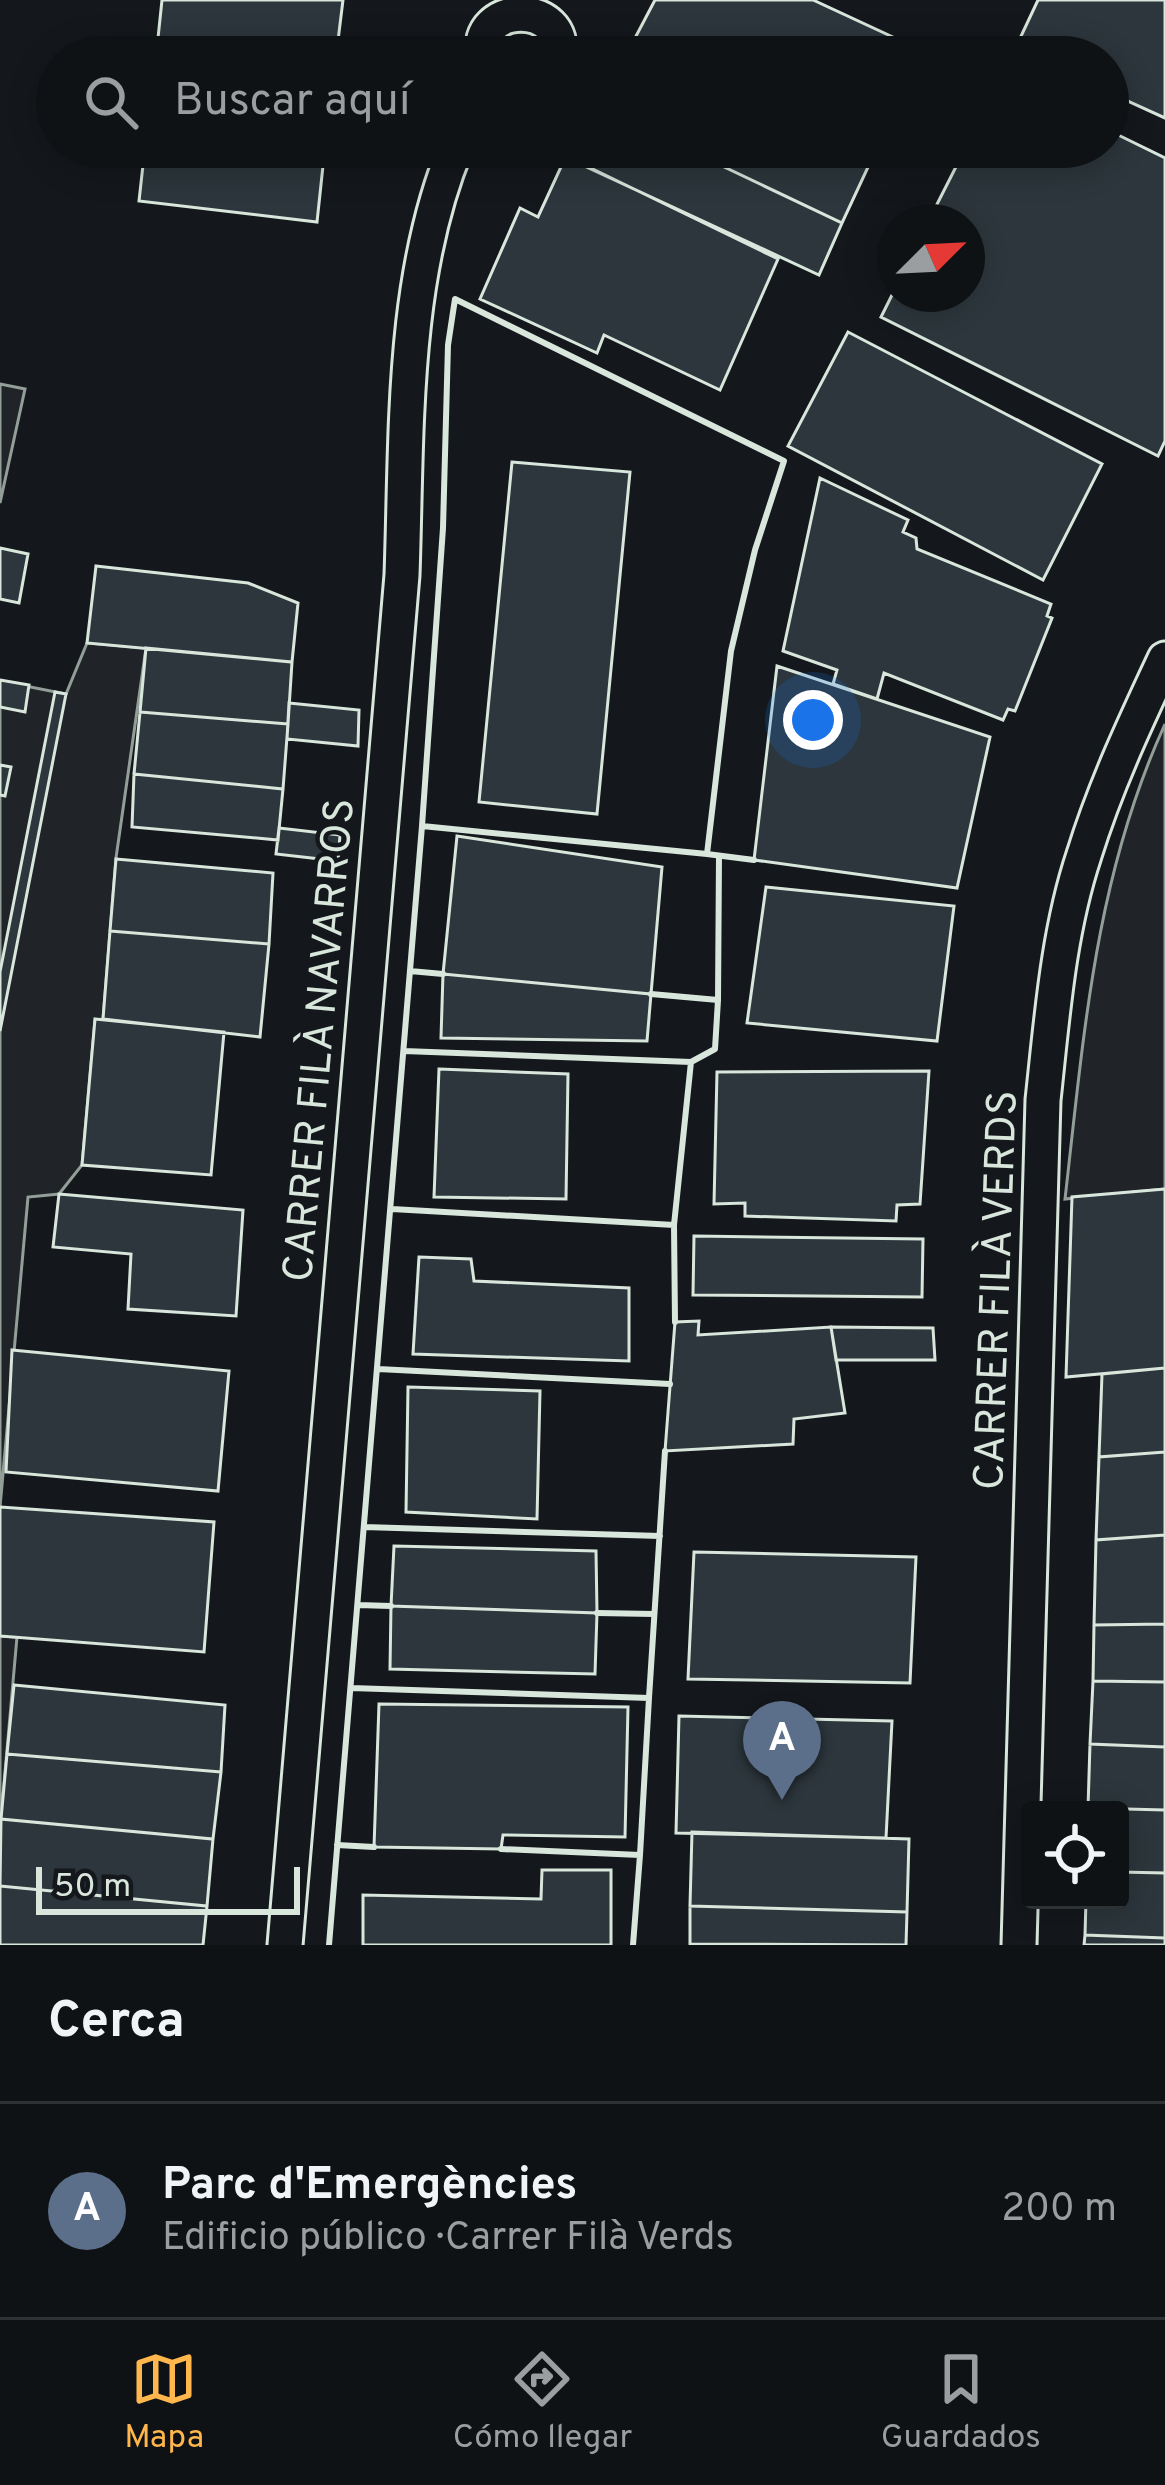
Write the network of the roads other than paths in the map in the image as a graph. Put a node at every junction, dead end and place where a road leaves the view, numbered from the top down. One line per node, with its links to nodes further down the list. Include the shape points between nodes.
1 (557, 9): 2 (street, via 503,10)
2 (485, 36)
3 (449, 168): 5 (street, CARRER FILÀ NAVARROS, via 427,248 409,394 402,575)
4 (1165, 658): 6 (street, CARRER FILÀ VERDS, via 1083,856 1054,999 1043,1100)
5 (285, 1945)
6 (1019, 1945)

